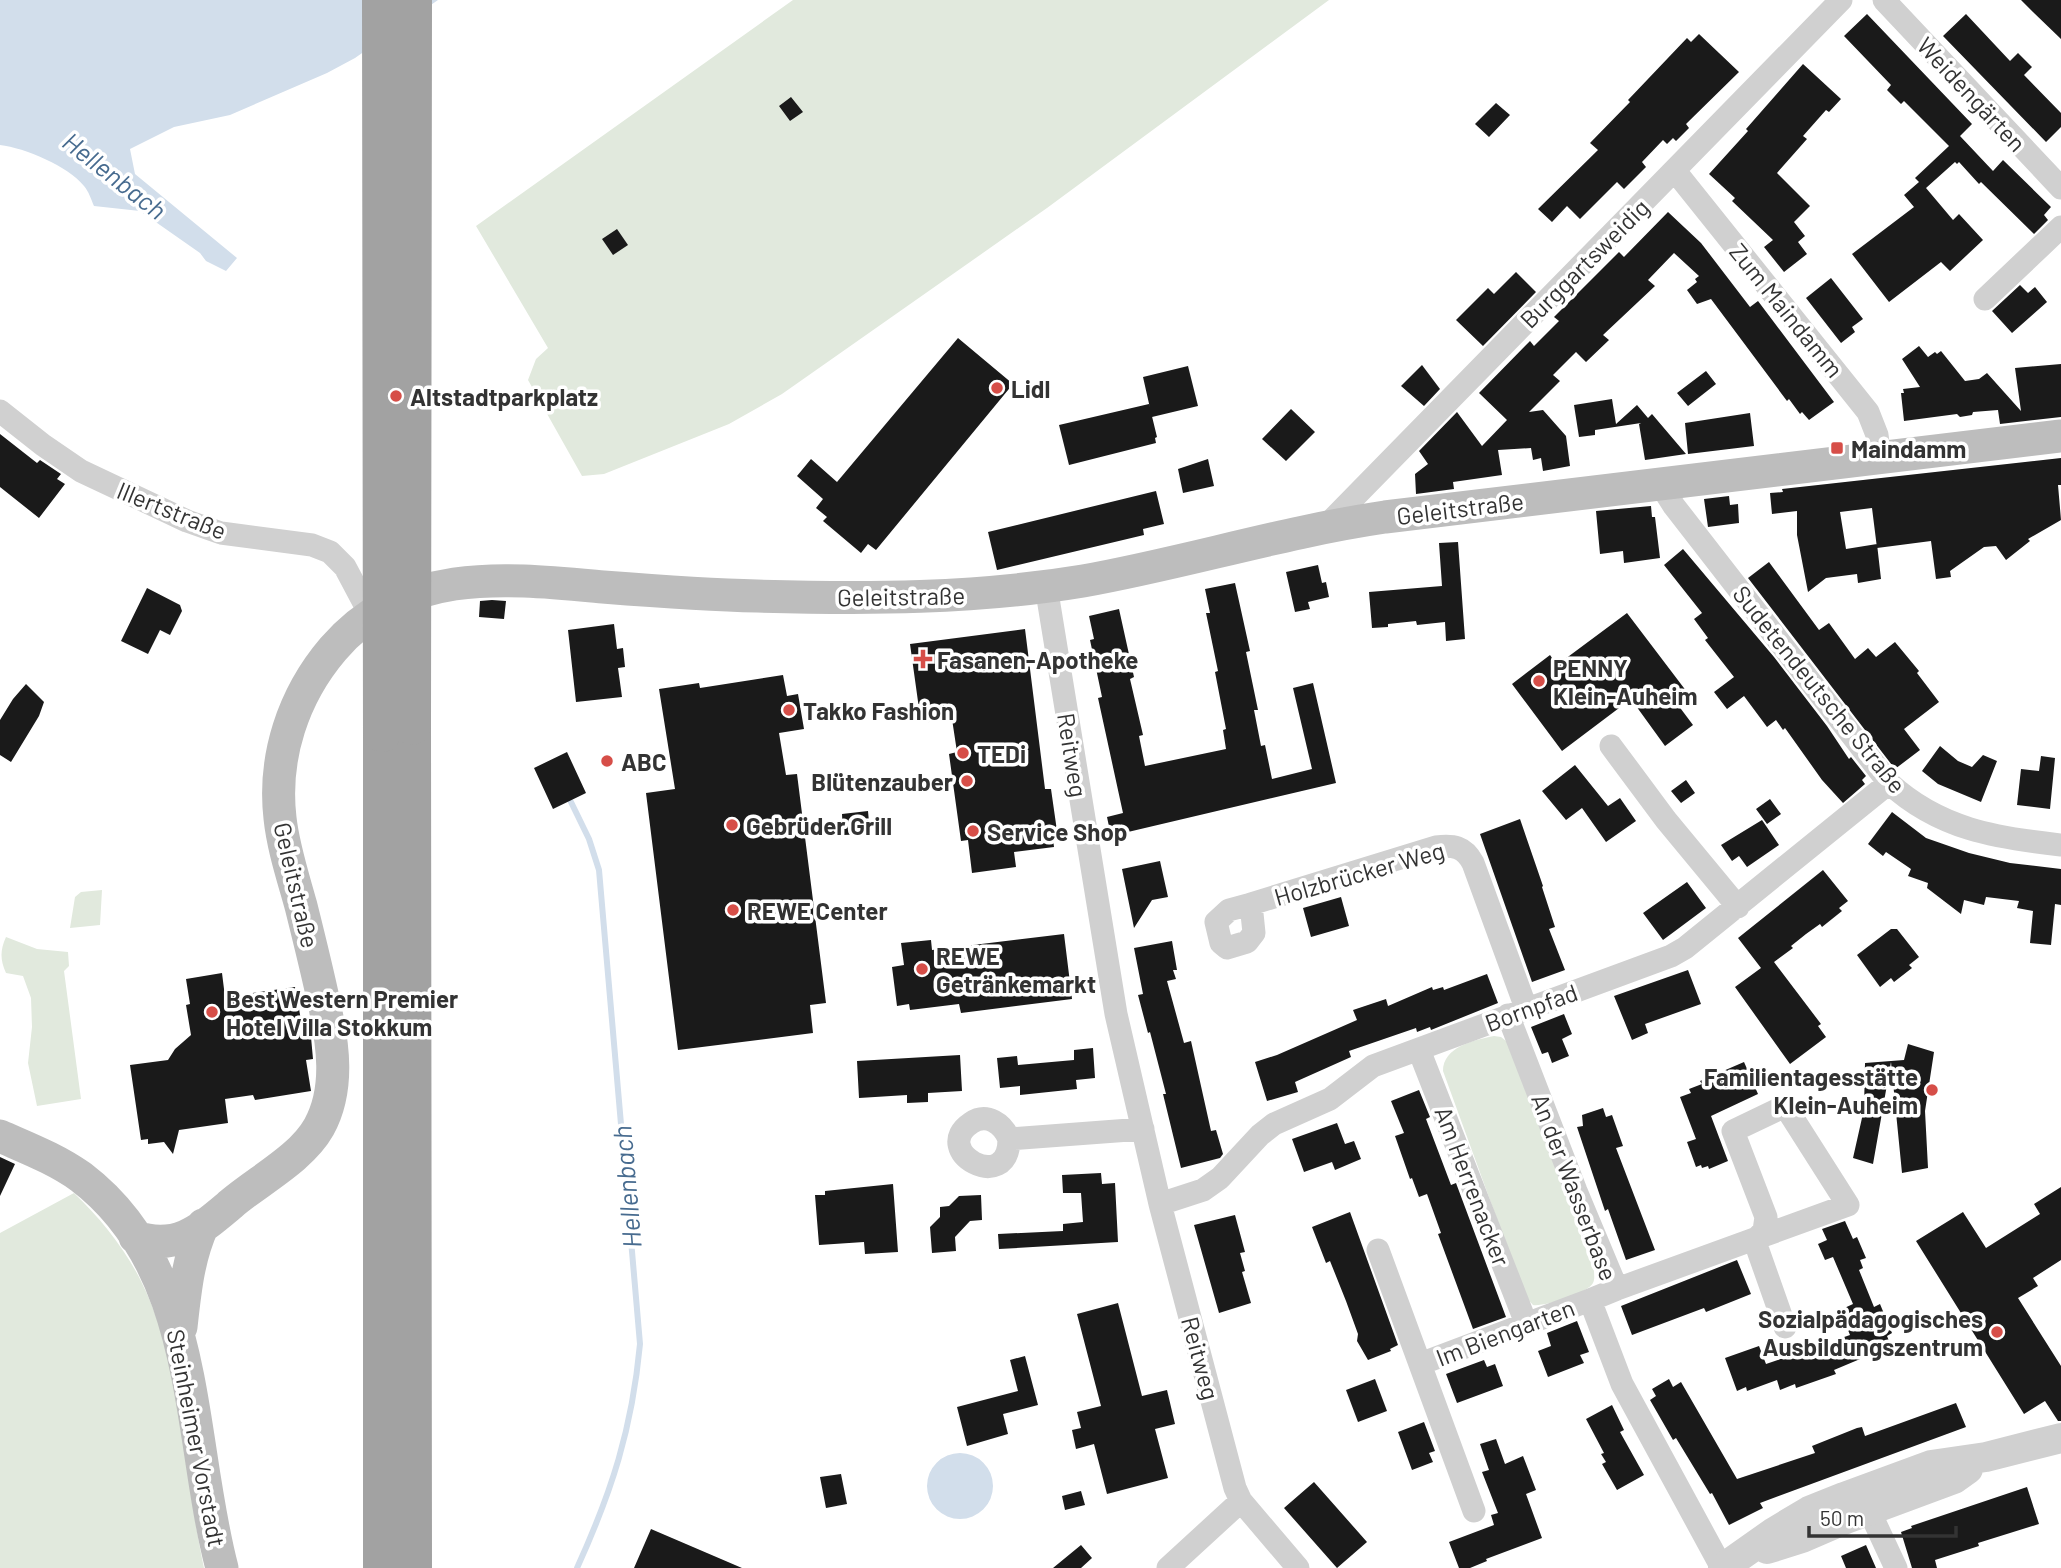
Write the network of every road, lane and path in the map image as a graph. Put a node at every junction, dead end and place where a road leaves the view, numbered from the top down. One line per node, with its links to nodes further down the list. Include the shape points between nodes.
1 (381, 0): 16 (highway, bridge)
2 (414, 0): 16 (highway, bridge)
3 (1841, 0): 5 (street, Burggartsweidig)
4 (1884, 0): 6 (street, Weidengärten)
5 (1675, 170): 11 (street, Zum Maindamm, via 1868,412); 13 (street, Burggartsweidig)
6 (2061, 188)
7 (2061, 227): 8 (street)
8 (1985, 299)
9 (0, 411): 15 (street, Illertstraße, via 81,471 187,521 221,533 312,545 330,552 345,567)
10 (2061, 436): 11 (main road, Geleitstraße)
11 (1880, 458): 12 (main road, Geleitstraße)
12 (1660, 484): 13 (main road, Geleitstraße); 18 (street, Sudetendeutsche Straße)
13 (1326, 526): 14 (main road, Geleitstraße)
14 (1046, 586): 15 (main road, Geleitstraße, via 981,594 857,598 472,580 416,593); 24 (street, Reitweg, via 1107,965)
15 (371, 616): 27 (main road, Geleitstraße, via 334,649 311,679 284,745 281,825 330,1025 333,1062 327,1108 318,1129 304,1147)
16 (397, 730): 45 (highway); 46 (highway)
17 (1611, 746): 21 (street)
18 (1889, 783): 19 (street, Sudetendeutsche Straße, via 1921,807 1967,829); 21 (street, Bornpfad)
19 (2061, 845)
20 (1251, 904): 22 (street, Holzbrücker Weg, via 1436,847 1456,846 1473,863)
21 (1738, 906): 22 (street, Bornpfad, via 1671,956)
22 (1517, 1011): 23 (street, Bornpfad); 33 (street, An der Wasserbase, via 1576,1191)
23 (1419, 1050): 28 (street, Bornpfad, via 1373,1066 1330,1099 1274,1124 1212,1184); 35 (street, Am Herrenacker)
24 (1143, 1129): 26 (street); 28 (street, Reitweg)
25 (0, 1136): 30 (main road, Steinheimer Vorstadt, via 82,1178)
26 (1009, 1139)
27 (256, 1182): 29 (main road, Geleitstraße); 30 (main road, Geleitstraße)
28 (1160, 1204): 41 (street, Reitweg)
29 (203, 1226): 30 (main road, Geleitstraße, via 175,1242); 37 (main road, via 187,1273)
30 (135, 1237): 37 (main road, Steinheimer Vorstadt, via 159,1279)
31 (1756, 1239): 31 (street, via 1848,1205 1785,1106 1733,1131 1766,1217 1764,1231); 33 (street); 36 (street)
32 (1378, 1250): 38 (street, Im Biengarten)
33 (1617, 1289): 34 (street, An der Wasserbase)
34 (1590, 1300): 35 (street, Im Biengarten); 43 (street, An der Wasserbase, via 1622,1384)
35 (1526, 1323): 38 (street, Im Biengarten)
36 (1785, 1327)
37 (179, 1336): 44 (main road, Steinheimer Vorstadt)
38 (1420, 1364): 42 (street, Im Biengarten)
39 (2061, 1438): 40 (street, via 1986,1457 1954,1479)
40 (1866, 1500): 43 (street, via 1802,1538); 49 (street)
41 (1241, 1501): 47 (street); 48 (street, Reitweg)
42 (1474, 1511)
43 (1728, 1565)
44 (222, 1568)
45 (382, 1568)
46 (413, 1568)
47 (1168, 1568)
48 (1297, 1568)
49 (1896, 1568)

